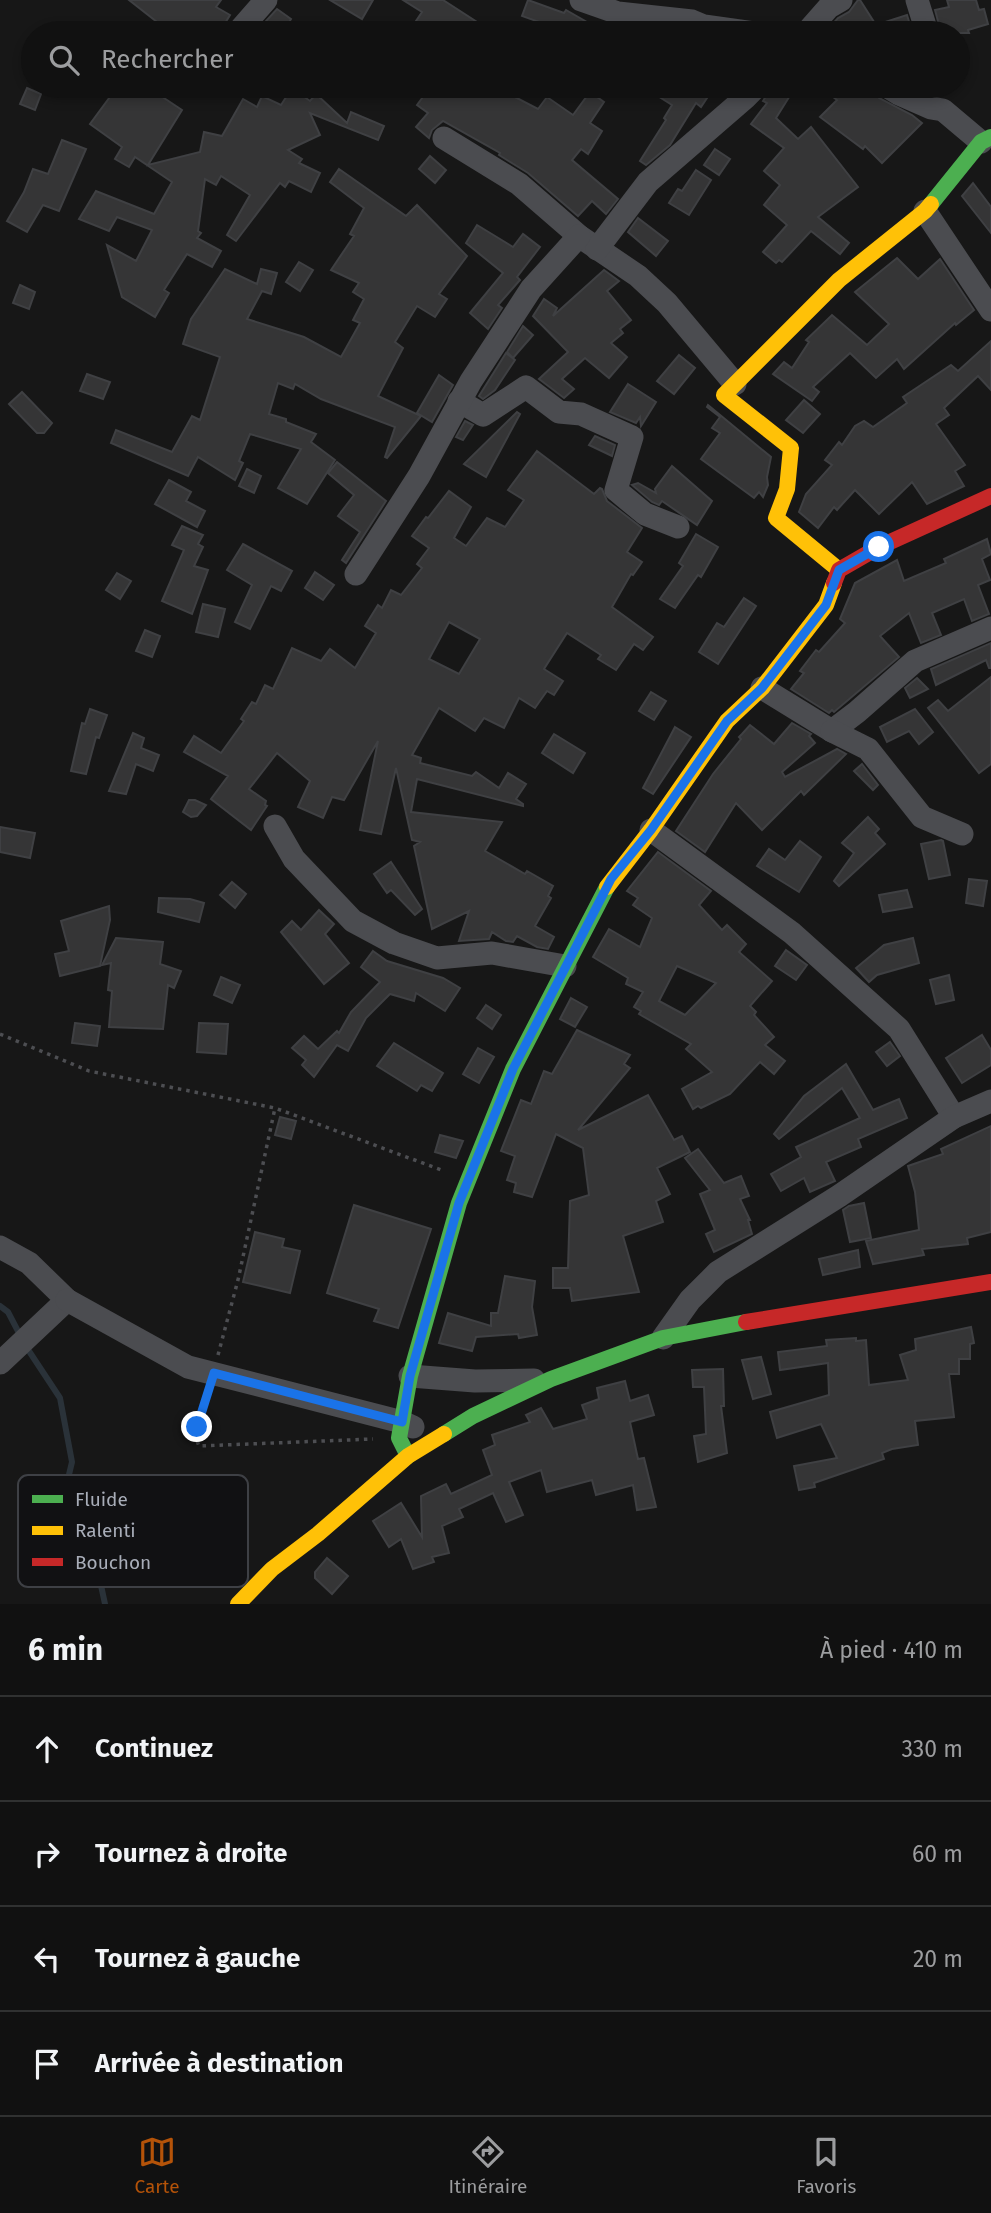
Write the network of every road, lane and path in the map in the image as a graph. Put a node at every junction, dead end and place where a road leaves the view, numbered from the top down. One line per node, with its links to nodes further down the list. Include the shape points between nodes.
1 (266, 0): 5 (street)
2 (581, 0): 6 (street, via 618,13)
3 (841, 0): 7 (street)
4 (917, 0): 8 (street)
5 (248, 21)
6 (692, 21)
7 (817, 21)
8 (923, 21)
9 (747, 98): 14 (street, via 648,182)
10 (912, 98): 12 (street, via 943,110)
11 (444, 138): 14 (street, via 519,184)
12 (986, 140): 13 (main road)
13 (925, 211): 15 (street); 16 (main road, via 839,281)
14 (588, 242): 16 (street, via 638,276 667,303); 17 (street, via 531,289)
15 (991, 310)
16 (735, 384): 20 (main road, via 724,395 791,448 787,489 776,518)
17 (459, 401): 19 (street, via 483,415 526,387 559,412 581,414 632,438 616,490 645,514); 21 (street, via 419,476)
18 (991, 496): 20 (main road)
19 (678, 527)
20 (839, 570): 23 (main road, via 826,605)
21 (356, 574)
22 (991, 628): 24 (street, via 915,661)
23 (762, 688): 24 (street); 26 (main road, via 727,721)
24 (832, 731): 27 (street, via 868,749 922,817)
25 (275, 825): 28 (street, via 294,859 353,921 394,943 437,958 492,953)
26 (651, 830): 28 (main road, via 611,879); 32 (street, via 792,933 900,1029)
27 (962, 834)
28 (565, 966): 33 (main road, via 513,1069)
29 (0, 1034): 31 (path, via 89,1071)
30 (991, 1101): 32 (street)
31 (275, 1108): 33 (path); 39 (path)
32 (954, 1116): 37 (street, via 718,1272 690,1300)
33 (468, 1180): 40 (main road)
34 (0, 1247): 36 (street, via 29,1263)
35 (991, 1282): 37 (main road)
36 (67, 1300): 38 (street); 39 (street, via 188,1367)
37 (663, 1338): 41 (main road)
38 (1, 1362)
39 (214, 1373): 42 (street); 42 (path, via 197,1427 199,1446)
40 (410, 1376): 41 (street, via 475,1381); 42 (main road)
41 (551, 1379): 43 (main road)
42 (400, 1430): 43 (street); 44 (main road)
43 (437, 1438): 44 (main road)
44 (408, 1456): 45 (main road, via 272,1569)
45 (238, 1604)

